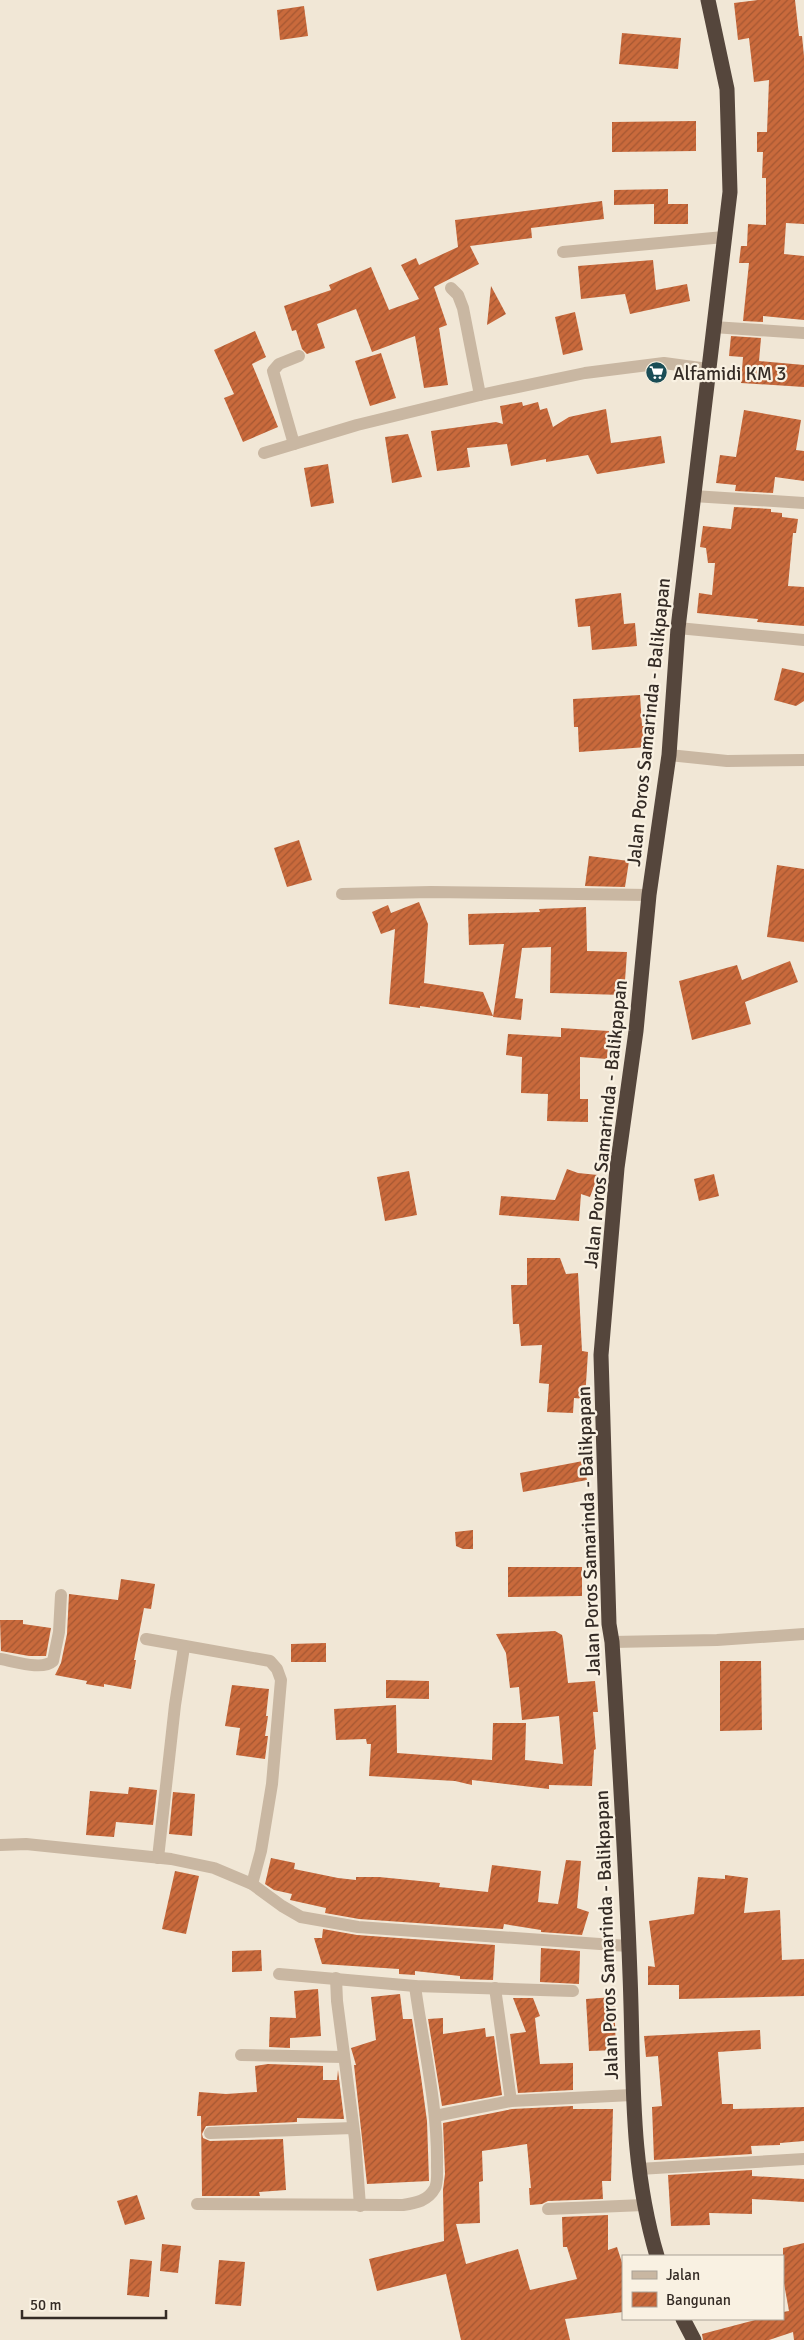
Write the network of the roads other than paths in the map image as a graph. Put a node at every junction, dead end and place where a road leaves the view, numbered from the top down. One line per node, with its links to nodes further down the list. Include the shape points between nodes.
1 (708, 0): 2 (highway, Jalan Poros Samarinda - Balikpapan, via 727,89 730,192)
2 (724, 237): 3 (street); 5 (highway, Jalan Poros Samarinda - Balikpapan)
3 (562, 252)
4 (451, 288): 9 (street, via 463,308)
5 (713, 327): 6 (street); 8 (highway, Jalan Poros Samarinda - Balikpapan)
6 (804, 333)
7 (299, 356): 10 (street, via 279,364 273,371)
8 (708, 369): 9 (street, via 664,363 585,373); 12 (highway, Jalan Poros Samarinda - Balikpapan)
9 (480, 395): 10 (street, via 356,425)
10 (294, 444): 11 (street)
11 (264, 453)
12 (693, 496): 13 (street); 14 (highway, Jalan Poros Samarinda - Balikpapan)
13 (804, 503)
14 (678, 628): 15 (street); 16 (highway, Jalan Poros Samarinda - Balikpapan)
15 (804, 640)
16 (669, 755): 17 (street, via 727,761); 19 (highway, Jalan Poros Samarinda - Balikpapan)
17 (804, 760)
18 (342, 894): 19 (street)
19 (649, 895): 23 (highway, Jalan Poros Samarinda - Balikpapan, via 636,1031 617,1168 601,1355)
20 (61, 1595): 25 (street, via 53,1661 45,1665)
21 (804, 1634): 23 (street)
22 (146, 1639): 24 (street)
23 (612, 1642): 29 (highway, Jalan Poros Samarinda - Balikpapan)
24 (184, 1647): 27 (street, via 174,1705); 28 (street, via 270,1661 279,1672 272,1784)
25 (0, 1659)
26 (0, 1845): 27 (street, via 26,1844)
27 (158, 1858): 28 (street, via 214,1868)
28 (252, 1884): 29 (street, via 301,1916 358,1927)
29 (628, 1946): 37 (highway, Jalan Poros Samarinda - Balikpapan)
30 (279, 1974): 31 (street)
31 (336, 1978): 32 (street); 36 (street)
32 (415, 1986): 33 (street); 39 (street)
33 (495, 1988): 34 (street); 38 (street)
34 (573, 1991)
35 (241, 2055): 36 (street)
36 (344, 2057): 40 (street)
37 (632, 2095): 38 (street); 43 (highway, Jalan Poros Samarinda - Balikpapan)
38 (510, 2102): 39 (street)
39 (435, 2116): 46 (street, via 436,2186 431,2193 417,2203)
40 (353, 2128): 41 (street); 46 (street)
41 (210, 2134)
42 (804, 2158): 43 (street)
43 (639, 2169): 45 (highway, Jalan Poros Samarinda - Balikpapan)
44 (197, 2204): 46 (street)
45 (644, 2205): 47 (street); 48 (highway, Jalan Poros Samarinda - Balikpapan)
46 (360, 2206)
47 (548, 2209)
48 (657, 2255)
49 (684, 2320): 50 (highway)
50 (694, 2340)

